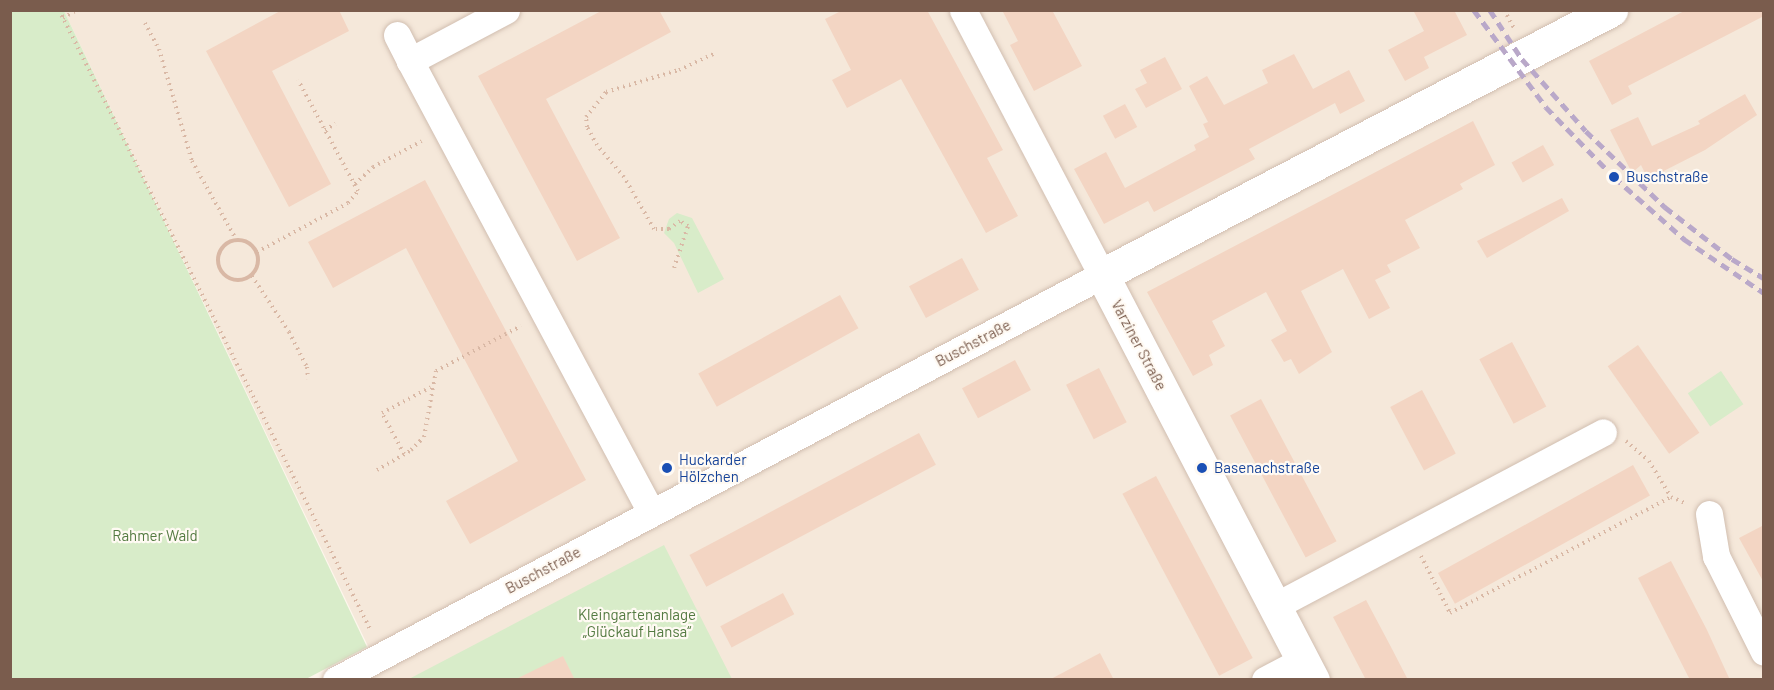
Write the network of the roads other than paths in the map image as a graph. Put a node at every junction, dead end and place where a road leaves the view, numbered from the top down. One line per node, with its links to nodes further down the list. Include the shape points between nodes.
1 (506, 10): 5 (street)
2 (963, 10): 6 (street, Varziner Straße)
3 (1611, 10): 6 (street, Buschstraße)
4 (397, 35): 5 (street)
5 (410, 61): 8 (street)
6 (1102, 275): 8 (street, Buschstraße); 10 (street, Varziner Straße)
7 (1603, 432): 10 (street)
8 (651, 512): 13 (street, Buschstraße)
9 (1709, 514): 11 (street, via 1716,556)
10 (1275, 606): 12 (street, Varziner Straße)
11 (1764, 652)
12 (1308, 670): 14 (street)
13 (336, 680)
14 (1265, 680)

